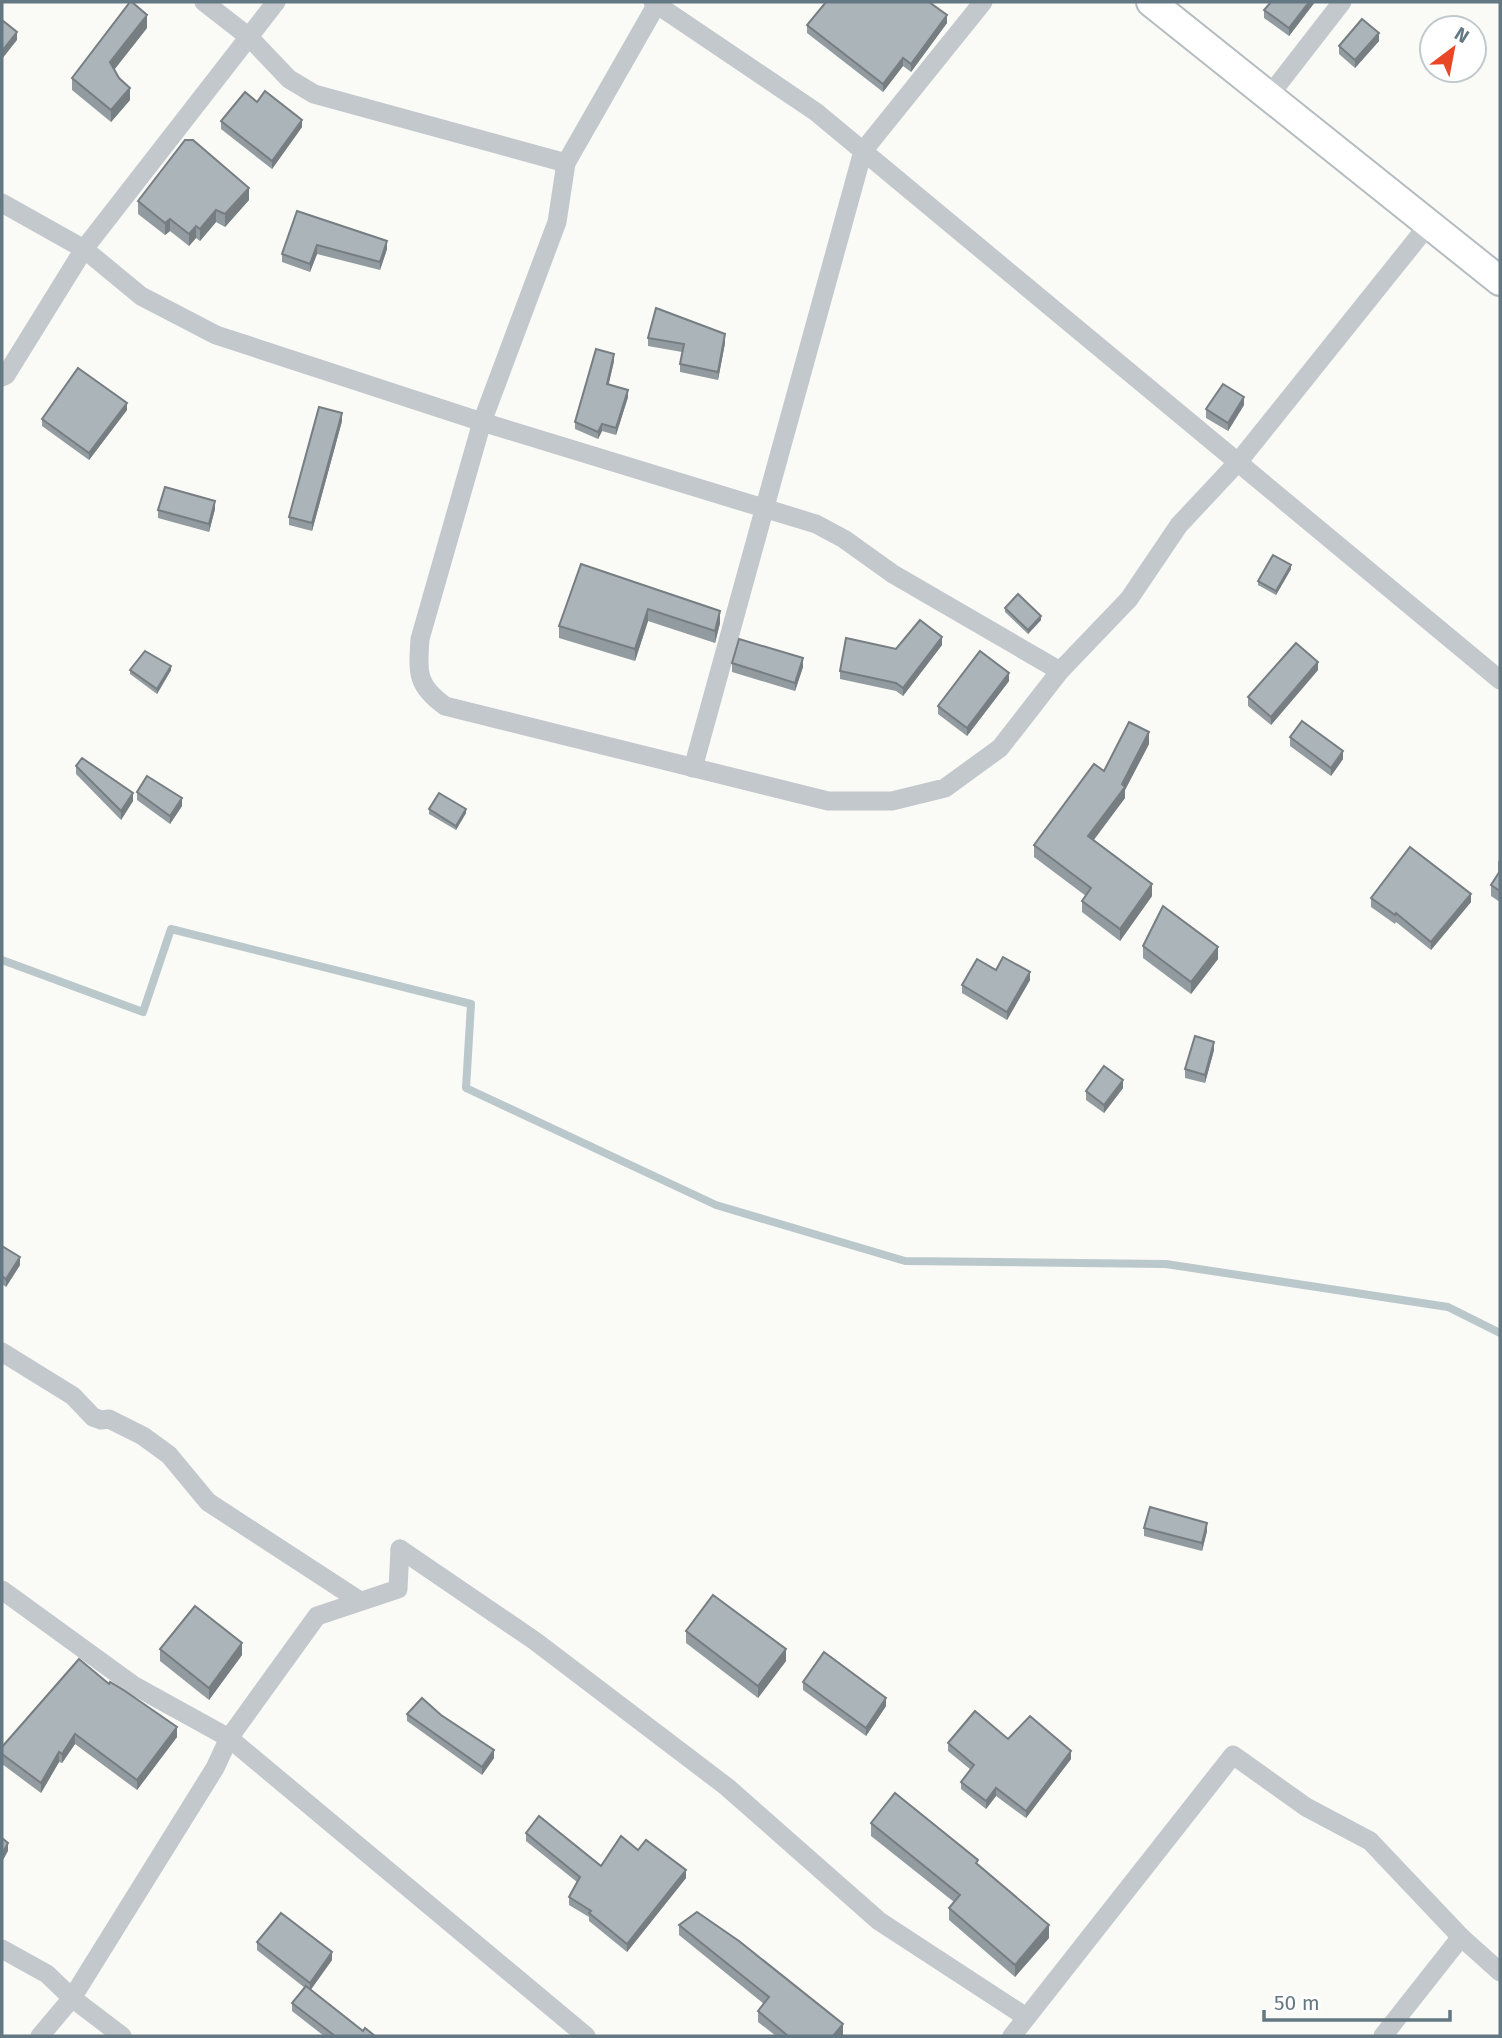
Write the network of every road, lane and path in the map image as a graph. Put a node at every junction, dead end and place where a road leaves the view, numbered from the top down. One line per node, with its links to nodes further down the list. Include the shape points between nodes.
1 (204, 2): 7 (street)
2 (276, 2): 7 (street)
3 (983, 2): 9 (street)
4 (1151, 2): 8 (street)
5 (1342, 2): 8 (street)
6 (656, 3): 9 (street, via 816,112); 10 (street)
7 (249, 37): 10 (street, via 289,79 314,94); 13 (street)
8 (1269, 96): 12 (street)
9 (863, 151): 17 (street); 18 (street)
10 (566, 163): 16 (street, via 557,222)
11 (2, 203): 13 (street)
12 (1429, 224): 14 (street); 17 (street)
13 (84, 249): 15 (street); 16 (street, via 141,296 216,335)
14 (1500, 281)
15 (2, 377)
16 (482, 422): 18 (street); 21 (street, via 419,639 418,673 428,693 445,706)
17 (1239, 461): 19 (street, via 1179,525 1129,599); 20 (street)
18 (765, 506): 19 (street, via 844,539); 21 (street)
19 (1060, 671): 21 (street, via 1000,748 945,788 892,801 828,801)
20 (1500, 680)
21 (693, 768)
22 (2, 1352): 24 (street, via 73,1396 93,1417 109,1419 143,1436 169,1455 208,1502)
23 (2, 1590): 25 (street, via 132,1685)
24 (360, 1601): 25 (street, via 317,1616); 30 (street, via 398,1589 400,1549 535,1641 727,1787 879,1921)
25 (229, 1738): 29 (street, via 215,1768); 33 (street)
26 (1461, 1937): 28 (street); 30 (street, via 1370,1841 1306,1807 1233,1755); 35 (street)
27 (2, 1949): 29 (street, via 47,1974)
28 (1500, 1972)
29 (72, 1998): 31 (street); 32 (street)
30 (1026, 2017): 34 (street)
31 (40, 2036)
32 (122, 2036)
33 (586, 2036)
34 (1012, 2036)
35 (1383, 2036)

